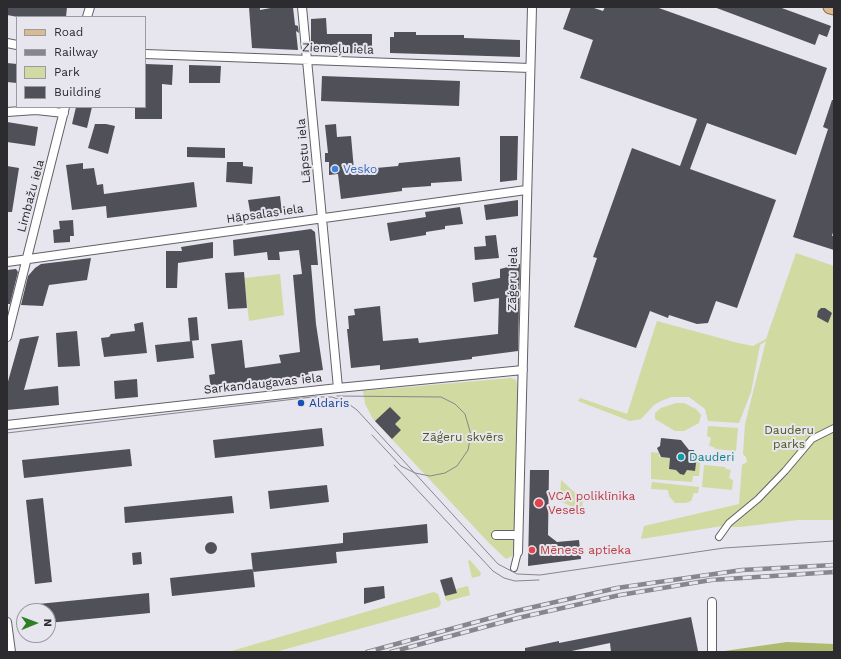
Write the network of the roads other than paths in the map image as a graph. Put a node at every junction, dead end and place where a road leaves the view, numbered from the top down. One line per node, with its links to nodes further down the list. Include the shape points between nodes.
1 (302, 7): 6 (street, Lāpstu iela)
2 (532, 7): 7 (street, Zāģeru iela)
3 (830, 7): 4 (main road)
4 (834, 8)
5 (146, 54): 6 (street, Ziemeļu iela)
6 (308, 60): 7 (street, Ziemeļu iela); 11 (street, Lāpstu iela)
7 (530, 68): 10 (street, Zāģeru iela)
8 (65, 110): 9 (street); 12 (street, Limbažu iela)
9 (7, 112)
10 (526, 190): 11 (street, Hāpsalas iela); 15 (street, Zāģeru iela)
11 (322, 217): 12 (street, Hāpsalas iela); 16 (street, Lāpstu iela)
12 (26, 259): 13 (street, Hāpsalas iela); 14 (street, Limbažu iela)
13 (7, 262)
14 (7, 337)
15 (523, 370): 16 (street, Sarkandaugavas iela); 20 (street, Zāģeru iela)
16 (338, 388): 17 (street, Sarkandaugavas iela)
17 (7, 425)
18 (834, 428): 21 (street, via 812,439 785,472 729,523)
19 (496, 535): 20 (street)
20 (518, 535): 22 (street, Zāģeru iela)
21 (719, 537)
22 (518, 552): 23 (street)
23 (514, 568)
24 (712, 602): 27 (street)
25 (7, 622): 26 (street)
26 (11, 652)
27 (712, 652)

